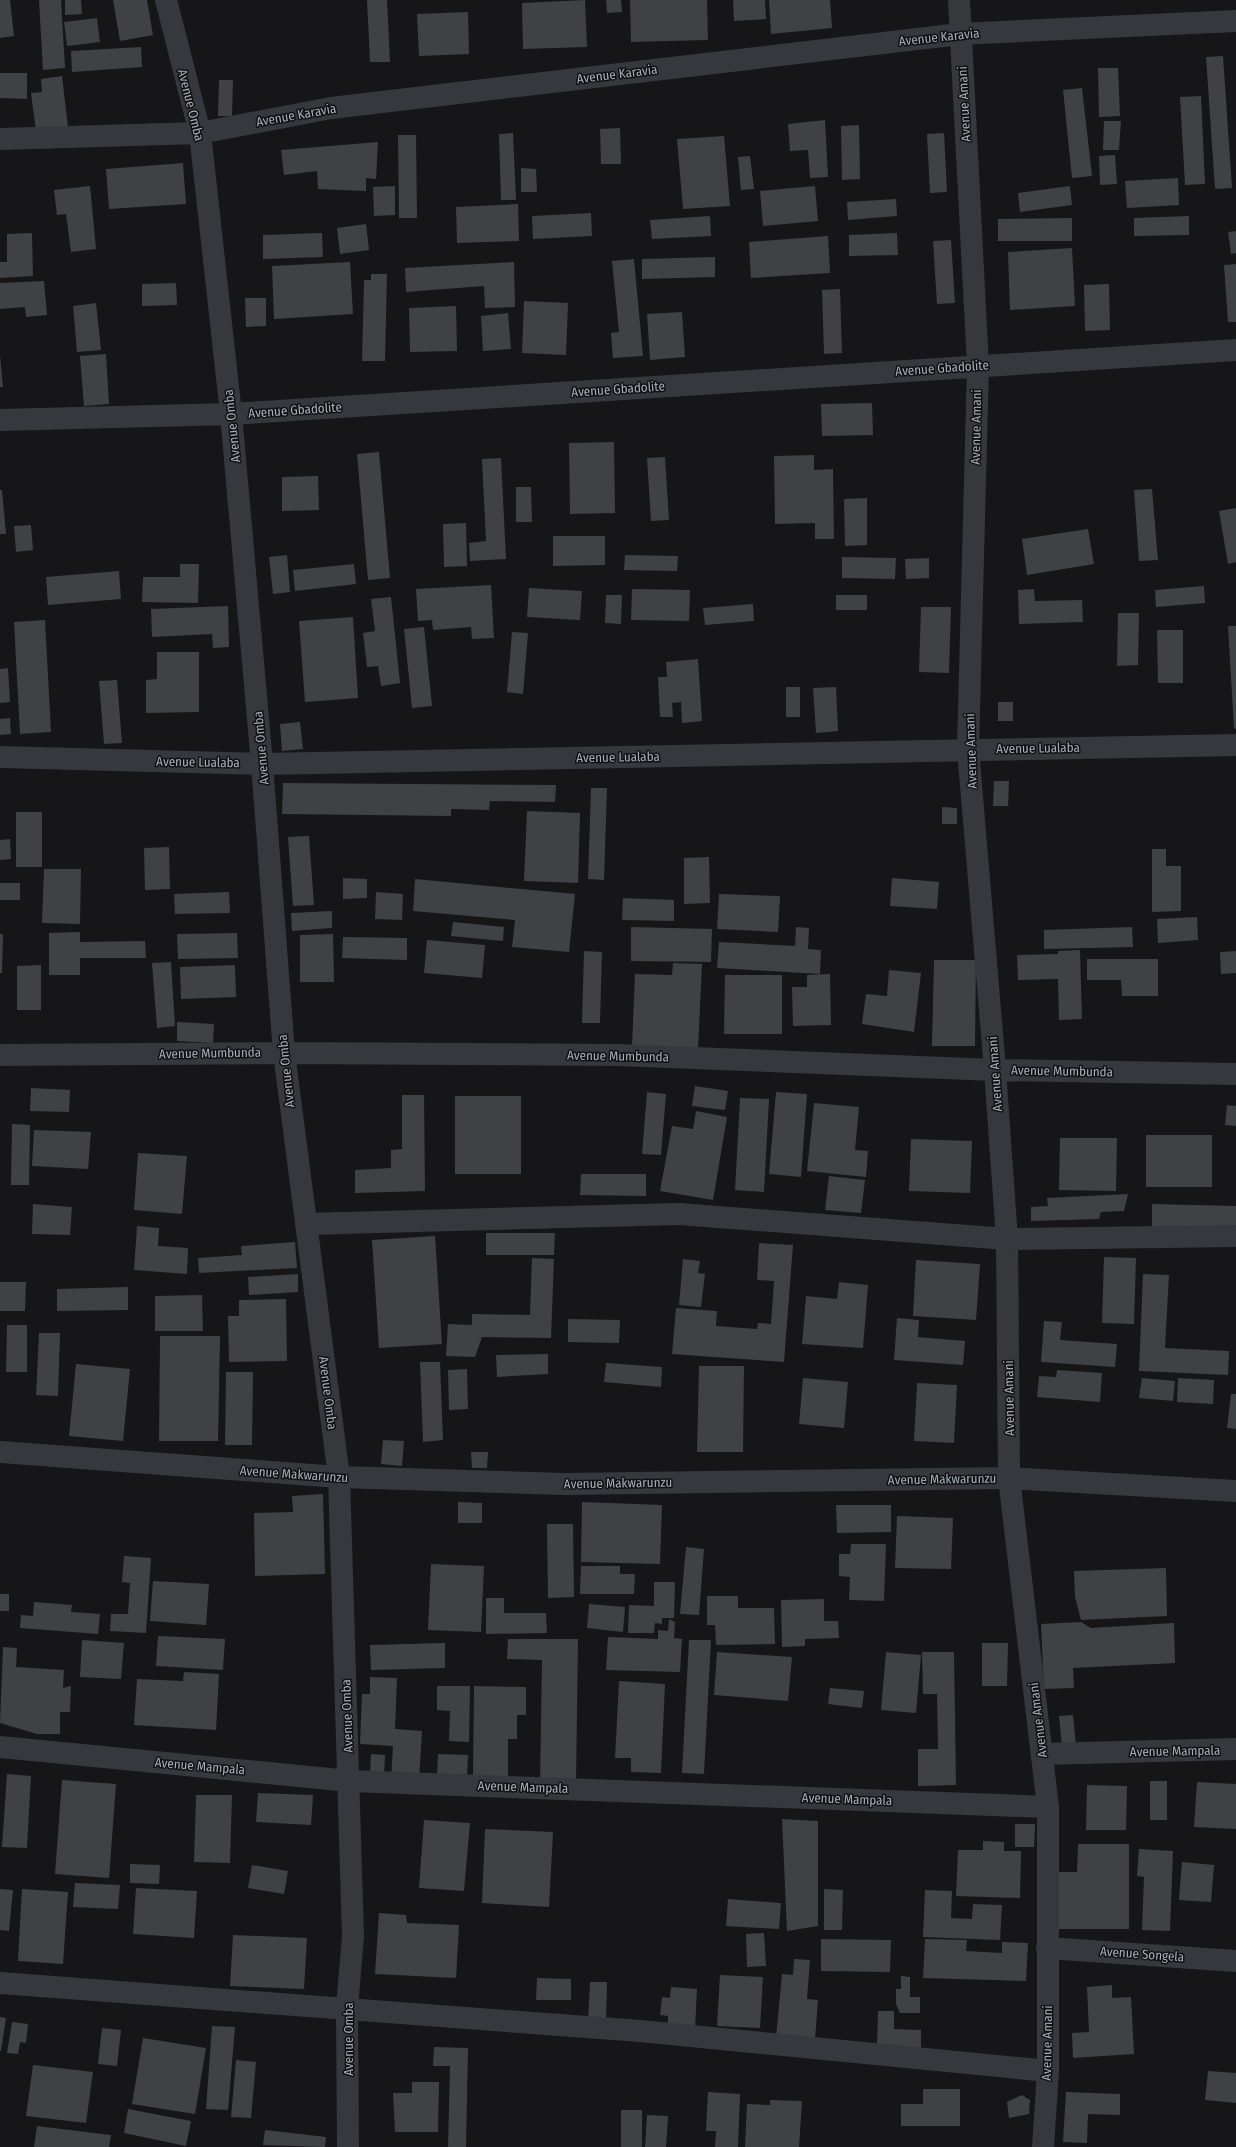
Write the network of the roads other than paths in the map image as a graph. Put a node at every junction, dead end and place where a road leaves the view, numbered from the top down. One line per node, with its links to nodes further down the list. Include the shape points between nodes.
1 (166, 0): 5 (street, Avenue Omba)
2 (959, 0): 4 (street, Avenue Amani)
3 (1236, 21): 4 (street, Avenue Karavia)
4 (960, 34): 5 (street, Avenue Karavia, via 331,108); 8 (street, Avenue Amani)
5 (200, 133): 6 (street, Avenue Karavia); 9 (street, Avenue Omba)
6 (0, 139)
7 (1236, 350): 8 (street, Avenue Gbadolite)
8 (978, 366): 9 (street, Avenue Gbadolite); 12 (street, Avenue Amani)
9 (231, 414): 10 (street, Avenue Gbadolite); 14 (street, Avenue Omba)
10 (0, 420)
11 (1236, 745): 12 (street, Avenue Lualaba)
12 (968, 749): 14 (street, Avenue Lualaba); 17 (street, Avenue Amani)
13 (0, 757): 14 (street, Avenue Lualaba)
14 (262, 764): 15 (street, Avenue Omba)
15 (284, 1053): 16 (street, Avenue Mumbunda); 17 (street, Avenue Mumbunda, via 618,1055); 19 (street, Avenue Omba)
16 (0, 1055)
17 (996, 1070): 18 (street, Avenue Mumbunda); 21 (street, Avenue Amani)
18 (1236, 1074)
19 (306, 1224): 21 (street, via 680,1214); 23 (street, Avenue Omba)
20 (1236, 1236): 21 (street)
21 (1007, 1239): 24 (street, Avenue Amani)
22 (0, 1452): 23 (street, Avenue Makwarunzu)
23 (339, 1478): 24 (street, Avenue Makwarunzu, via 564,1484); 29 (street, Avenue Omba)
24 (1009, 1478): 25 (street, Avenue Makwarunzu); 28 (street, Avenue Amani)
25 (1236, 1490)
26 (0, 1747): 29 (street, Avenue Mampala)
27 (1236, 1749): 28 (street, Avenue Mampala)
28 (1042, 1754): 30 (street, Avenue Amani)
29 (350, 1781): 30 (street, Avenue Mampala); 34 (street, Avenue Omba, via 353,1936)
30 (1048, 1807): 31 (street, Avenue Amani)
31 (1047, 1948): 32 (street, Avenue Songela); 35 (street, Avenue Amani)
32 (1236, 1961)
33 (0, 1983): 34 (street)
34 (347, 2008): 35 (street, via 640,2031); 36 (street, Avenue Omba)
35 (1048, 2071): 37 (street, Avenue Amani)
36 (348, 2147)
37 (1043, 2147)

